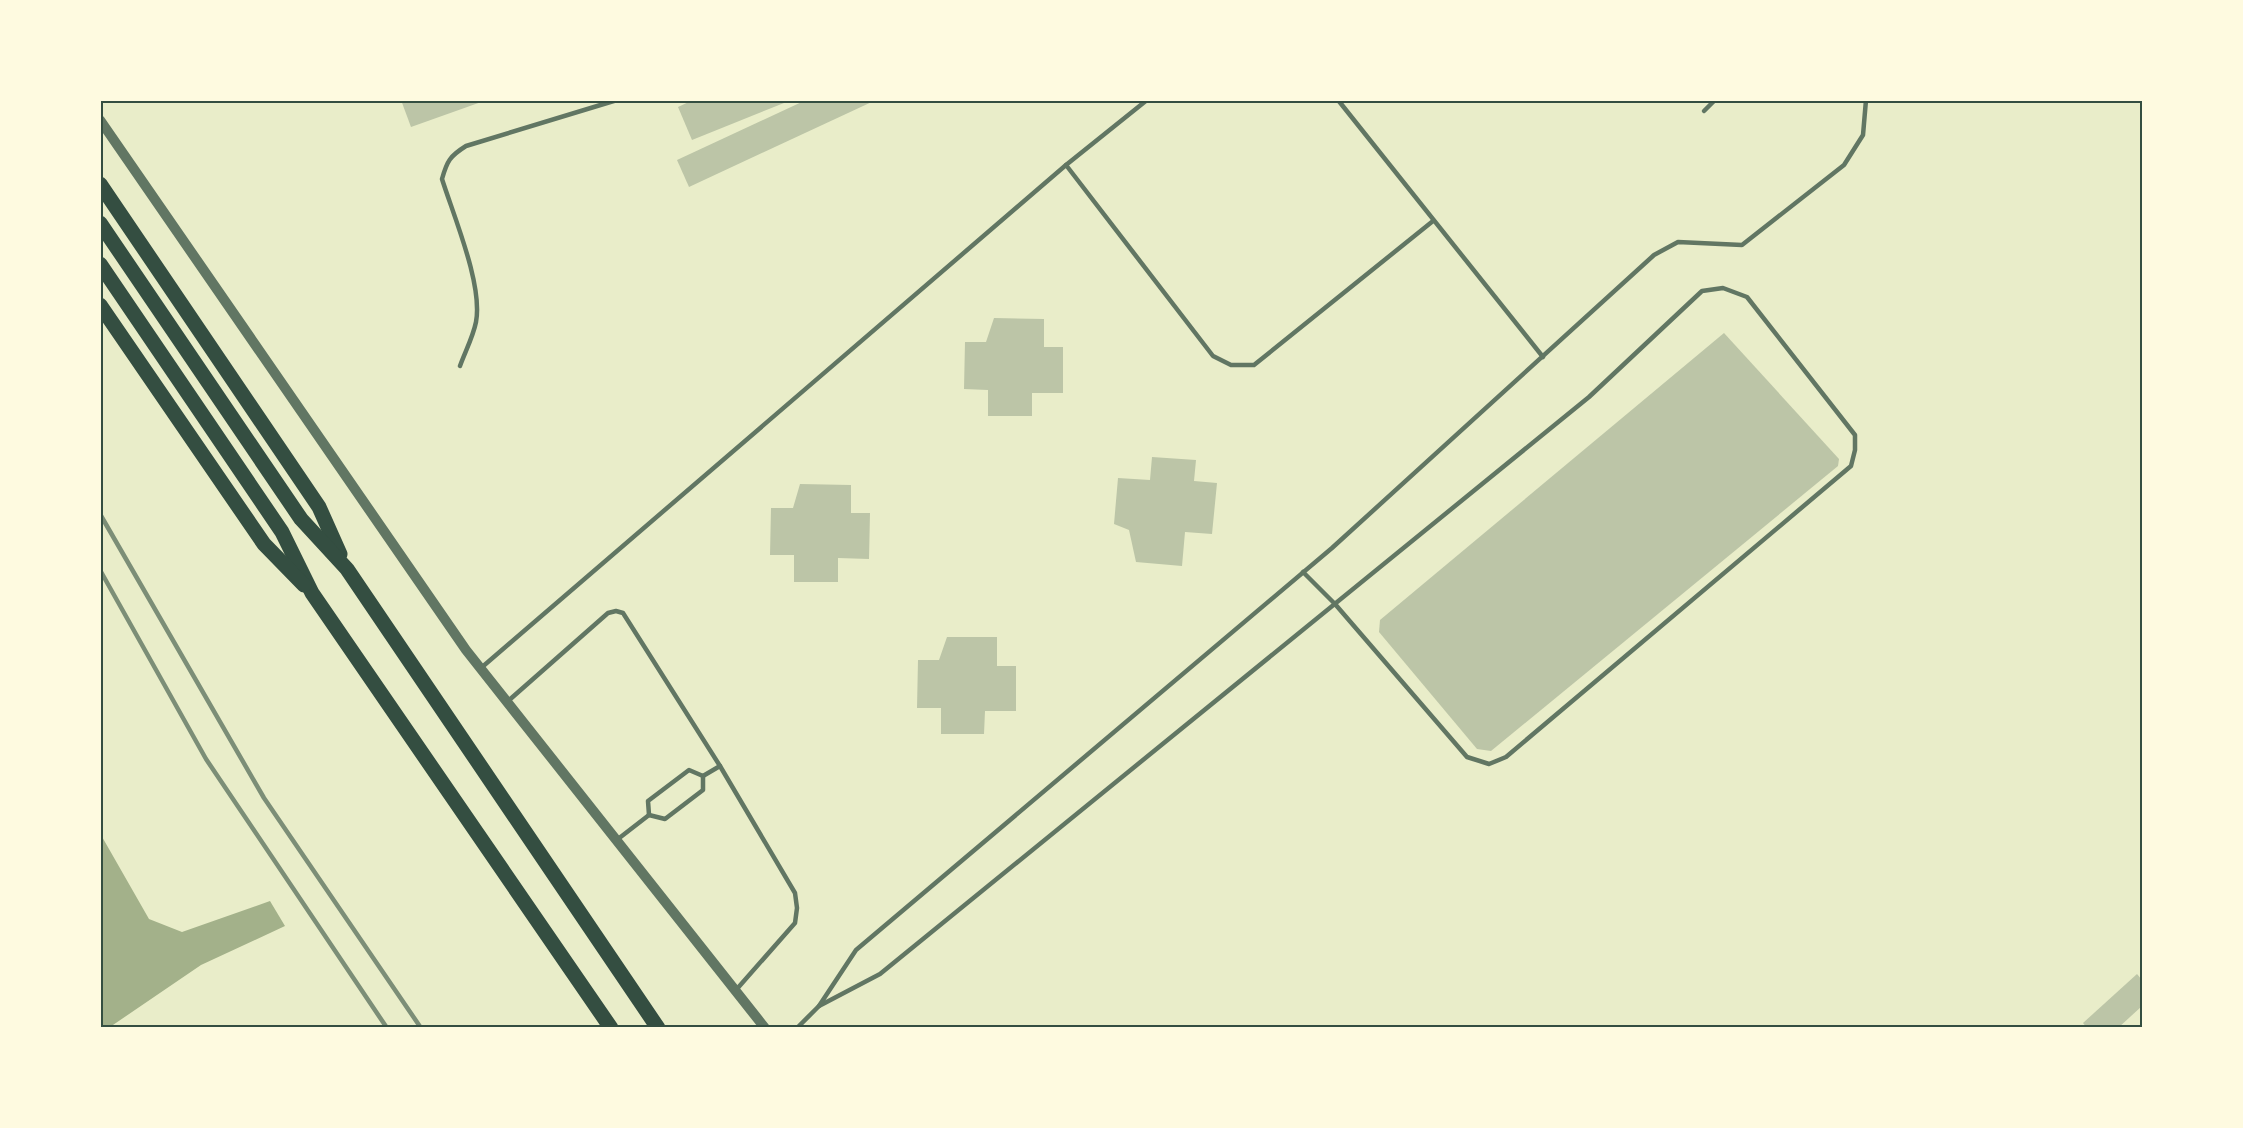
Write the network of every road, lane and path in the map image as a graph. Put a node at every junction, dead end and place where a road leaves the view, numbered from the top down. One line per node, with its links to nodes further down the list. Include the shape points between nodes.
1 (617, 100): 15 (lane, via 466,146 446,165 442,179 478,303 476,324)
2 (1147, 100): 8 (lane)
3 (1338, 100): 10 (lane)
4 (1715, 100): 6 (lane)
5 (1866, 100): 14 (lane, via 1863,135 1844,165 1742,245 1678,242 1654,255)
6 (1704, 111)
7 (100, 120): 20 (street)
8 (1066, 165): 10 (lane, via 1214,356 1230,365 1254,365); 20 (lane)
9 (100, 184): 16 (main road, via 319,507)
10 (1433, 221): 14 (lane)
11 (100, 223): 16 (main road, via 301,519)
12 (100, 264): 18 (main road, via 282,532)
13 (100, 305): 18 (main road, via 264,544)
14 (1543, 357): 17 (lane)
15 (460, 366)
16 (347, 569): 29 (main road)
17 (1303, 572): 19 (lane); 27 (lane, via 856,950)
18 (312, 593): 28 (main road)
19 (1335, 604): 19 (lane, via 1589,397 1702,291 1723,288 1747,297 1855,435 1851,466 1506,757 1489,764 1467,757); 27 (lane, via 880,974)
20 (480, 668): 21 (street)
21 (507, 702): 22 (lane, via 608,614 623,613); 25 (street)
22 (720, 766): 23 (lane); 26 (lane, via 795,893 797,908 795,923)
23 (703, 776): 24 (lane, via 703,790 665,819); 24 (lane, via 689,770 648,801)
24 (649, 815): 25 (lane)
25 (617, 840): 26 (street)
26 (735, 990): 30 (street)
27 (819, 1006): 31 (lane)
28 (611, 1028)
29 (658, 1028)
30 (765, 1028)
31 (797, 1028)

